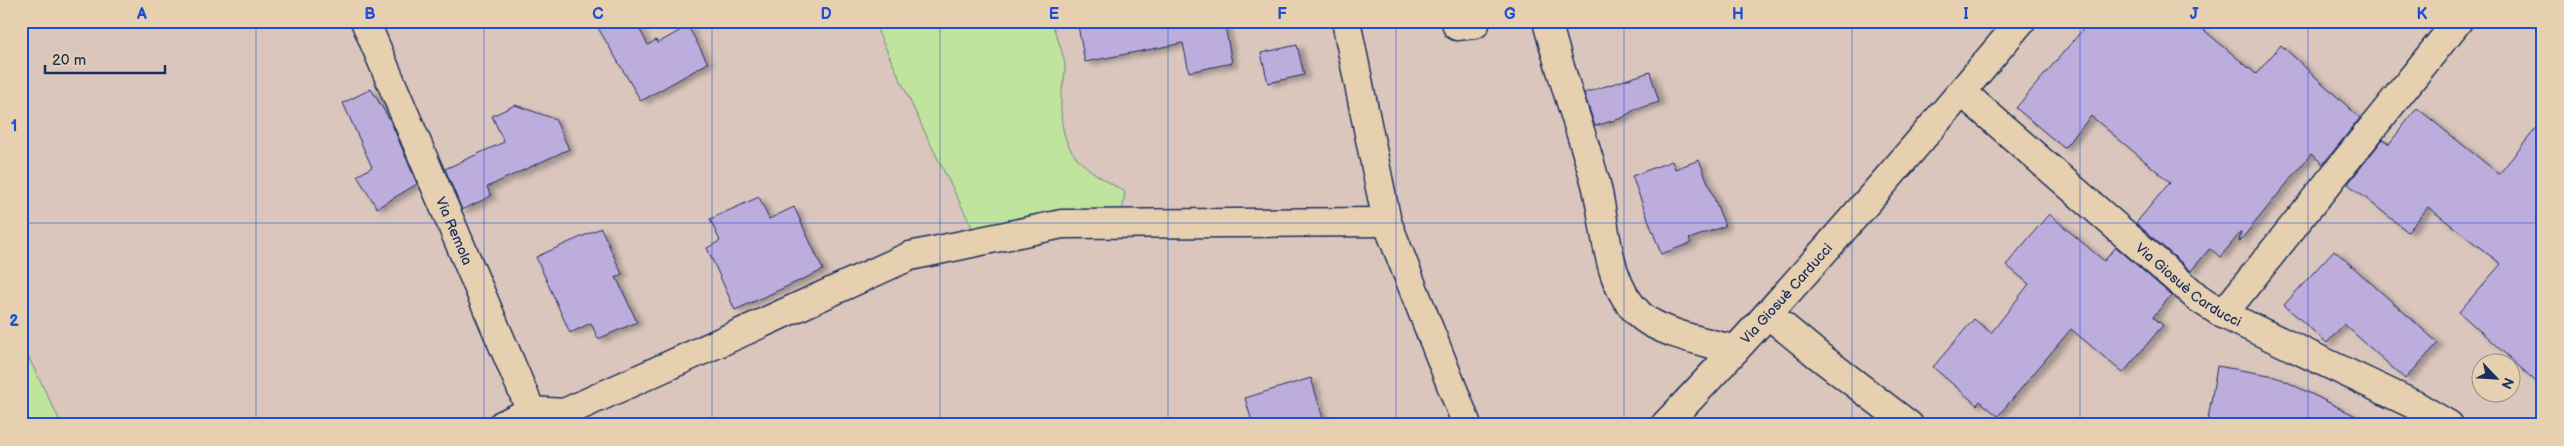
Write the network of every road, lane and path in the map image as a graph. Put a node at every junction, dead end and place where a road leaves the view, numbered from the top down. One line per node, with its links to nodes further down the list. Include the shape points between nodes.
1 (364, 21): 11 (street, Via Remola)
2 (1346, 21): 7 (street)
3 (1546, 21): 10 (street, via 1596,186 1610,254 1627,298 1640,316 1673,332)
4 (2020, 21): 6 (street, Via Giosuè Carducci)
5 (2458, 21): 9 (street)
6 (1962, 92): 8 (street, Via Giosuè Carducci); 9 (street, Via Giosuè Carducci, via 2198,298)
7 (1387, 222): 11 (street, via 1062,224 910,256 564,413); 13 (street)
8 (1768, 314): 10 (street, Via Giosuè Carducci); 15 (street)
9 (2222, 314): 16 (street, Via Giosuè Carducci, via 2417,406)
10 (1736, 350): 14 (street, Via Giosuè Carducci)
11 (531, 411): 12 (street)
12 (502, 425)
13 (1467, 425)
14 (1665, 425)
15 (1909, 425)
16 (2449, 425)

